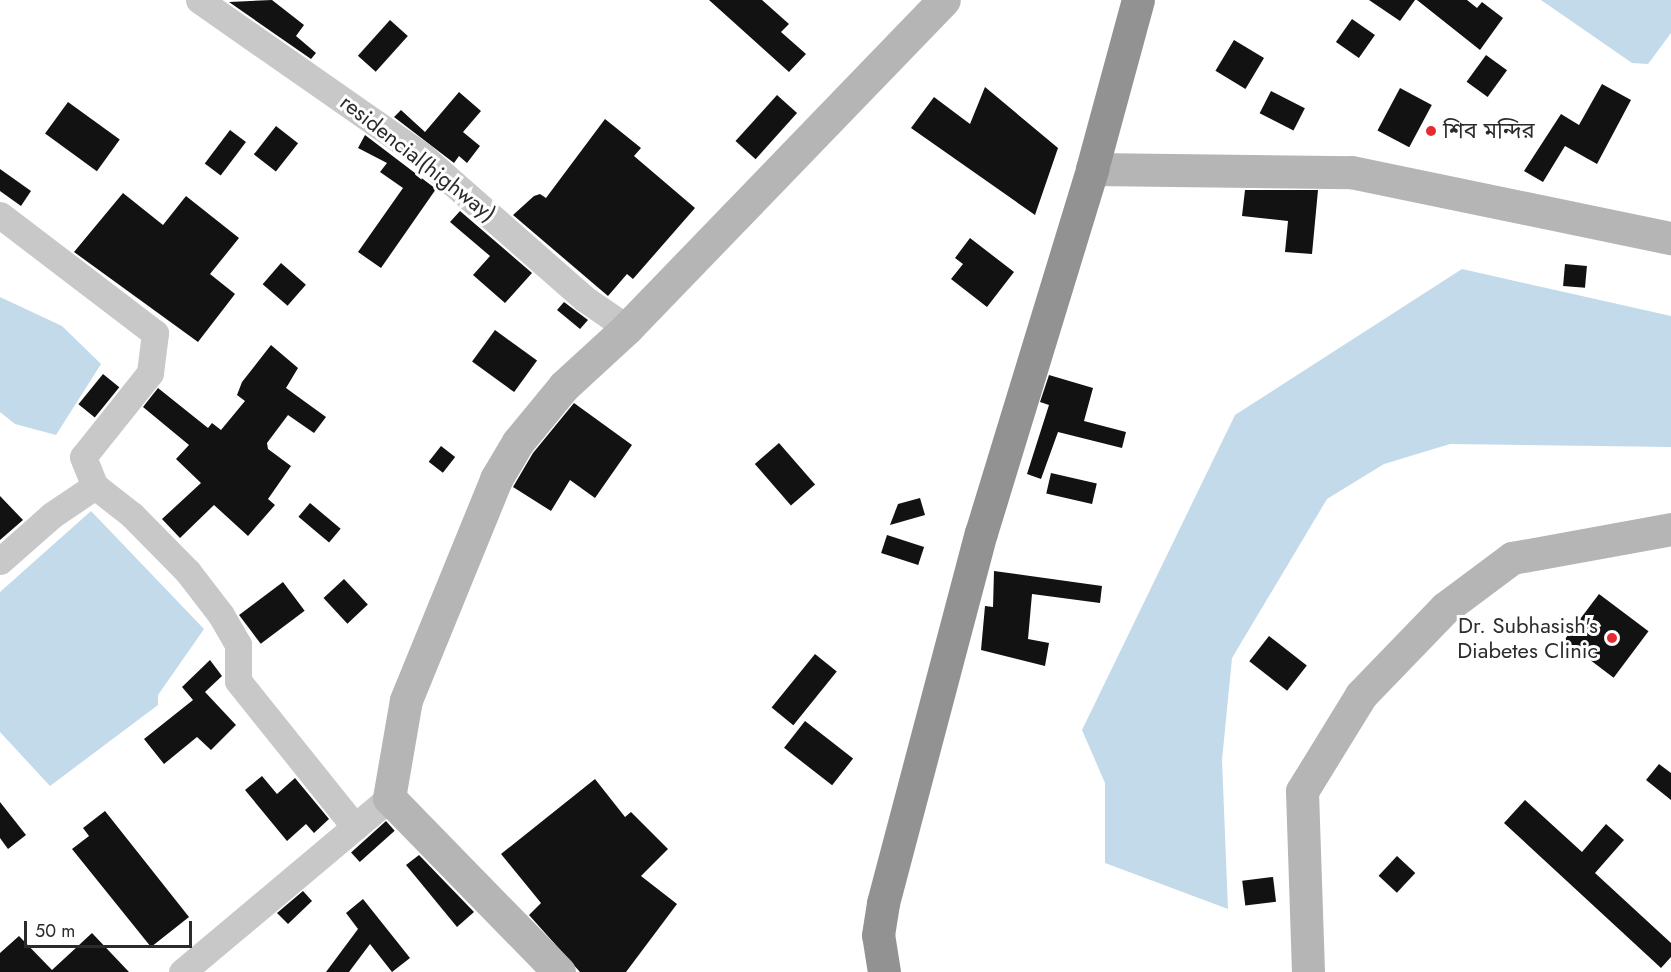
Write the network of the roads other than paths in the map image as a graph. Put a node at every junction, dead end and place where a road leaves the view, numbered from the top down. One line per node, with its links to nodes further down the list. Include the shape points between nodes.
1 (199, 0): 7 (street, residencial(highway), via 421,155 585,299)
2 (944, 0): 7 (street)
3 (1138, 0): 4 (highway)
4 (1092, 169): 6 (street, via 1351,172); 15 (highway, via 981,533 883,903 878,935)
5 (0, 215): 8 (street, via 155,333 150,373 83,458)
6 (1671, 238)
7 (627, 328): 11 (street, via 564,386 518,442 496,479 406,700)
8 (95, 486): 10 (street, via 52,515); 12 (street, via 132,515 215,607 238,644 237,681)
9 (1671, 529): 16 (street, via 1512,558 1445,608 1361,695 1302,791)
10 (0, 561)
11 (389, 798): 12 (street); 14 (street)
12 (355, 827): 13 (street)
13 (182, 972)
14 (559, 972)
15 (884, 972)
16 (1308, 972)

